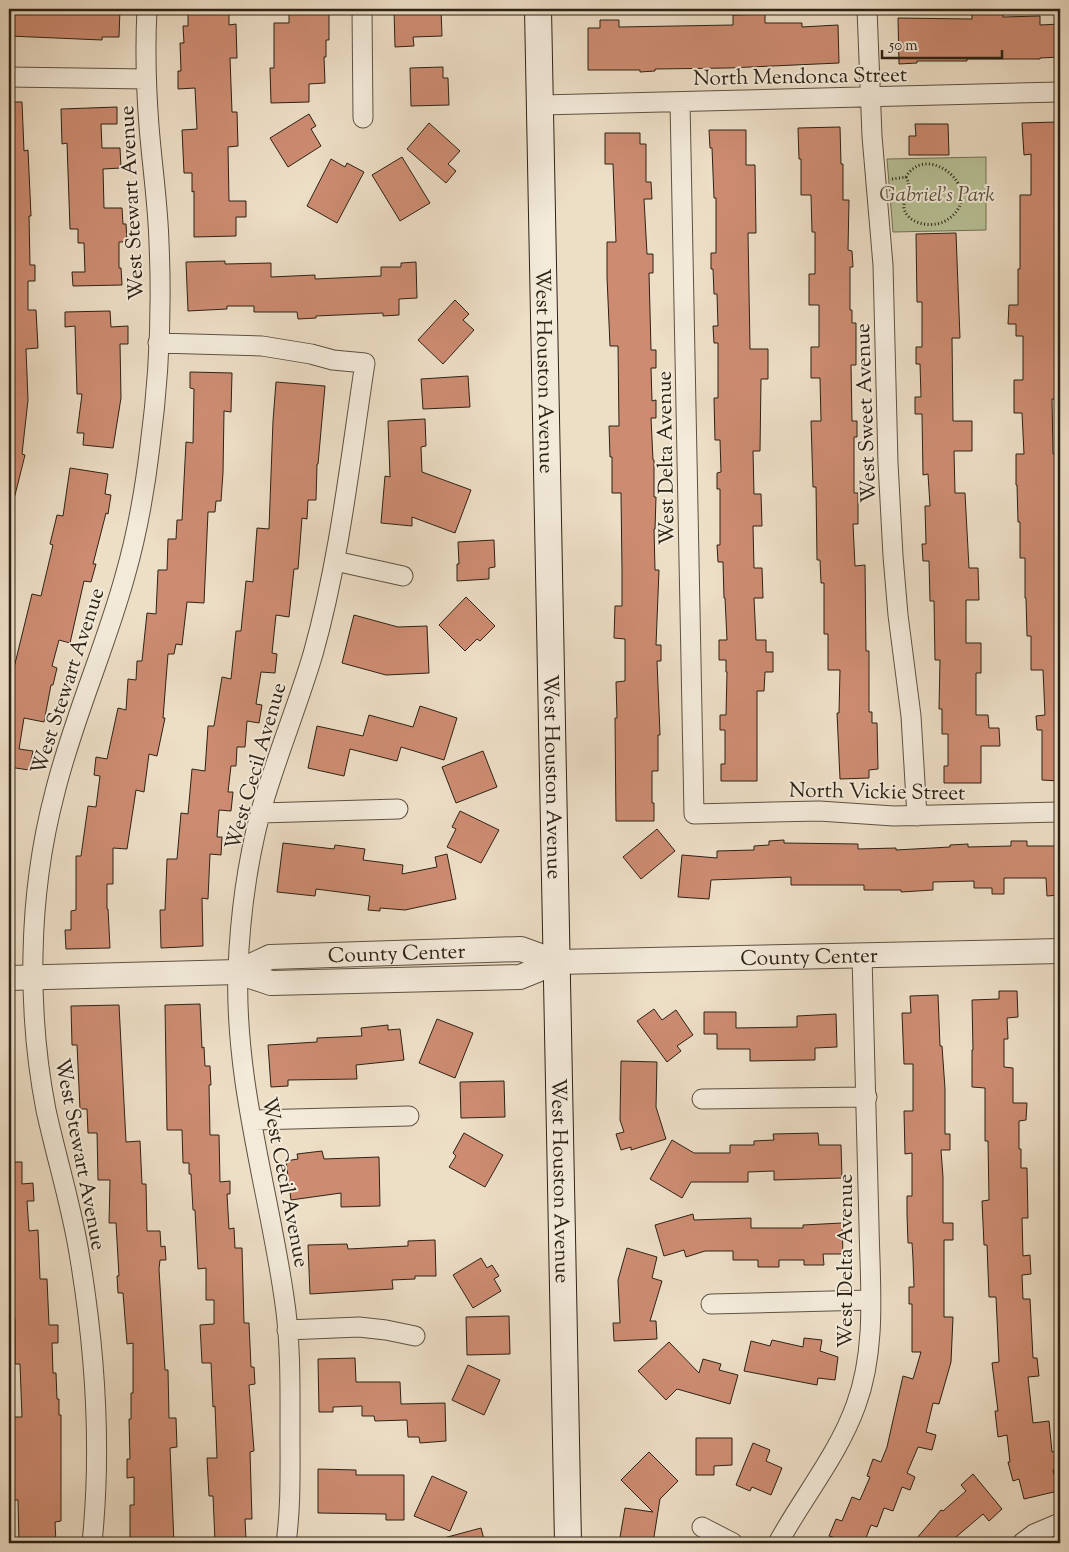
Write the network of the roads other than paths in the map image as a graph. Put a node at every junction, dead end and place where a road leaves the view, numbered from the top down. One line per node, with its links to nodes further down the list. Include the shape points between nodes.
1 (147, 9): 6 (street, West Stewart Avenue)
2 (362, 9): 11 (street)
3 (538, 9): 10 (main road, West Houston Avenue)
4 (867, 9): 8 (street, West Sweet Avenue)
5 (9, 76): 6 (street)
6 (146, 79): 12 (street, West Stewart Avenue, via 159,241)
7 (1060, 92): 8 (street, North Mendonca Street)
8 (871, 97): 9 (street, North Mendonca Street); 19 (street, West Sweet Avenue, via 883,274 893,556 911,716)
9 (680, 102): 10 (street, North Mendonca Street); 18 (street, West Delta Avenue)
10 (541, 105): 22 (main road, West Houston Avenue)
11 (364, 118)
12 (158, 343): 13 (street, West Cecil Avenue, via 262,346 364,363); 24 (street, West Stewart Avenue, via 150,447 126,573 72,735 42,851 35,913)
13 (335, 561): 14 (street); 17 (street, West Cecil Avenue, via 313,653)
14 (403, 576)
15 (398, 809): 17 (street)
16 (1060, 812): 19 (street, North Vickie Street)
17 (261, 813): 23 (street, West Cecil Avenue, via 244,905)
18 (694, 814): 19 (street, North Vickie Street, via 819,811)
19 (917, 816)
20 (1060, 951): 21 (street, County Center)
21 (862, 956): 22 (street, County Center); 26 (street, West Delta Avenue)
22 (557, 962): 23 (street, County Center, via 520,977 271,983); 38 (main road, West Houston Avenue)
23 (238, 972): 24 (street, County Center); 29 (street, West Cecil Avenue, via 239,1035)
24 (33, 977): 25 (street, County Center); 36 (street, West Stewart Avenue, via 41,1080 78,1244 91,1340 96,1430)
25 (9, 978)
26 (867, 1097): 27 (street); 30 (street, West Delta Avenue)
27 (702, 1098)
28 (409, 1116): 29 (street)
29 (251, 1120): 32 (street, West Cecil Avenue, via 285,1299)
30 (870, 1300): 31 (street); 40 (street, West Delta Avenue, via 868,1354 857,1404 828,1463)
31 (711, 1304)
32 (287, 1330): 33 (street, via 359,1327); 37 (street, West Cecil Avenue, via 290,1514)
33 (414, 1336)
34 (1060, 1523): 41 (street)
35 (702, 1527): 39 (street)
36 (92, 1543)
37 (286, 1543)
38 (568, 1543)
39 (733, 1543)
40 (778, 1543)
41 (1022, 1543)

